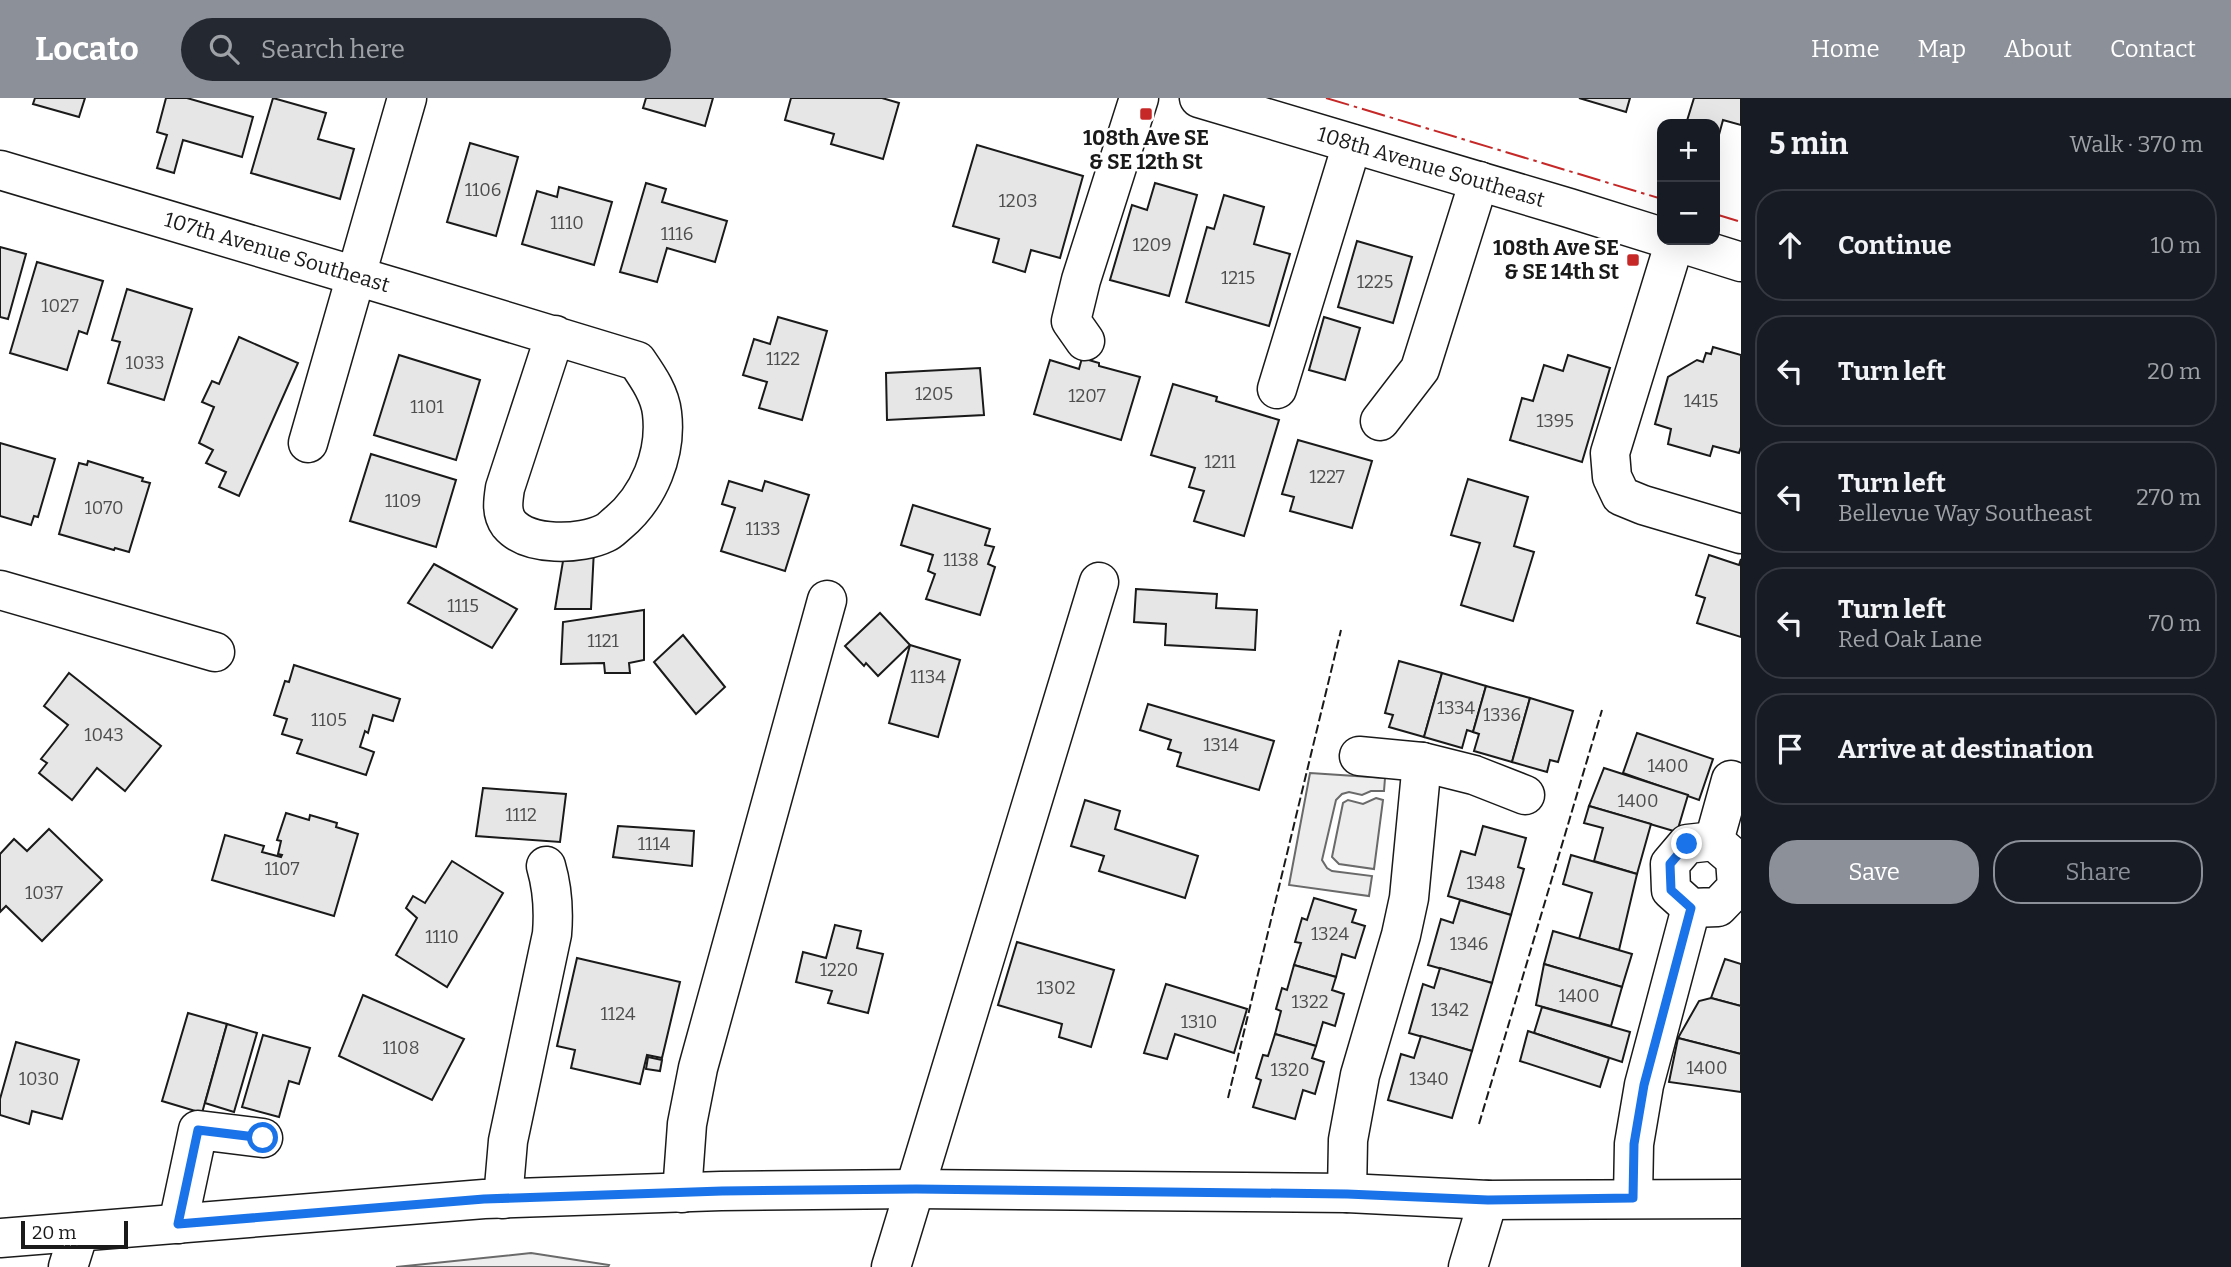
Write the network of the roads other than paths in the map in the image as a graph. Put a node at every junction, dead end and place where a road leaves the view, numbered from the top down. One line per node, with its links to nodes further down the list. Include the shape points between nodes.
1 (407, 98): 11 (street)
2 (1139, 98): 13 (street, via 1071,321)
3 (1199, 98): 4 (street, 108th Avenue Southeast)
4 (1352, 144): 6 (street, 108th Avenue Southeast); 14 (street)
5 (0, 170): 11 (street, 107th Avenue Southeast)
6 (1479, 181): 7 (street, 108th Avenue Southeast); 15 (street, via 1420,369)
7 (1657, 235)
8 (1667, 245): 17 (street, via 1610,453 1612,477 1621,496)
9 (1688, 245): 10 (street, 108th Avenue Southeast)
10 (1741, 262)
11 (356, 275): 12 (street, 107th Avenue Southeast); 16 (street)
12 (555, 335): 12 (street, 107th Avenue Southeast, via 637,361 662,412 662,446 649,486 630,513 606,533 579,541 544,541 520,533 508,523 502,508)
13 (1085, 341)
14 (1277, 389)
15 (1380, 421)
16 (308, 443)
17 (1741, 534)
18 (1098, 582): 30 (street)
19 (0, 590): 21 (street)
20 (827, 600): 31 (street, via 698,1068 687,1124)
21 (215, 652)
22 (1359, 756): 23 (street)
23 (1422, 762): 25 (street); 32 (street, via 1409,898 1360,1075 1348,1140)
24 (1731, 780): 26 (street)
25 (1525, 795)
26 (1714, 841): 28 (street, via 1687,844 1670,864 1671,890); 28 (street, via 1735,859 1737,887 1718,907)
27 (545, 866): 34 (street, via 552,890 552,934 508,1141)
28 (1691, 908): 33 (street, via 1644,1085 1634,1144)
29 (263, 1138): 37 (street, via 198,1130)
30 (916, 1189): 31 (street); 32 (street); 40 (street)
31 (682, 1192): 34 (street)
32 (1347, 1194): 36 (street)
33 (1633, 1198): 35 (street); 36 (street)
34 (503, 1199): 37 (street)
35 (1741, 1199)
36 (1488, 1200): 41 (street)
37 (178, 1224): 39 (street)
38 (0, 1238): 39 (street)
39 (74, 1249)
40 (891, 1267)
41 (1468, 1267)

